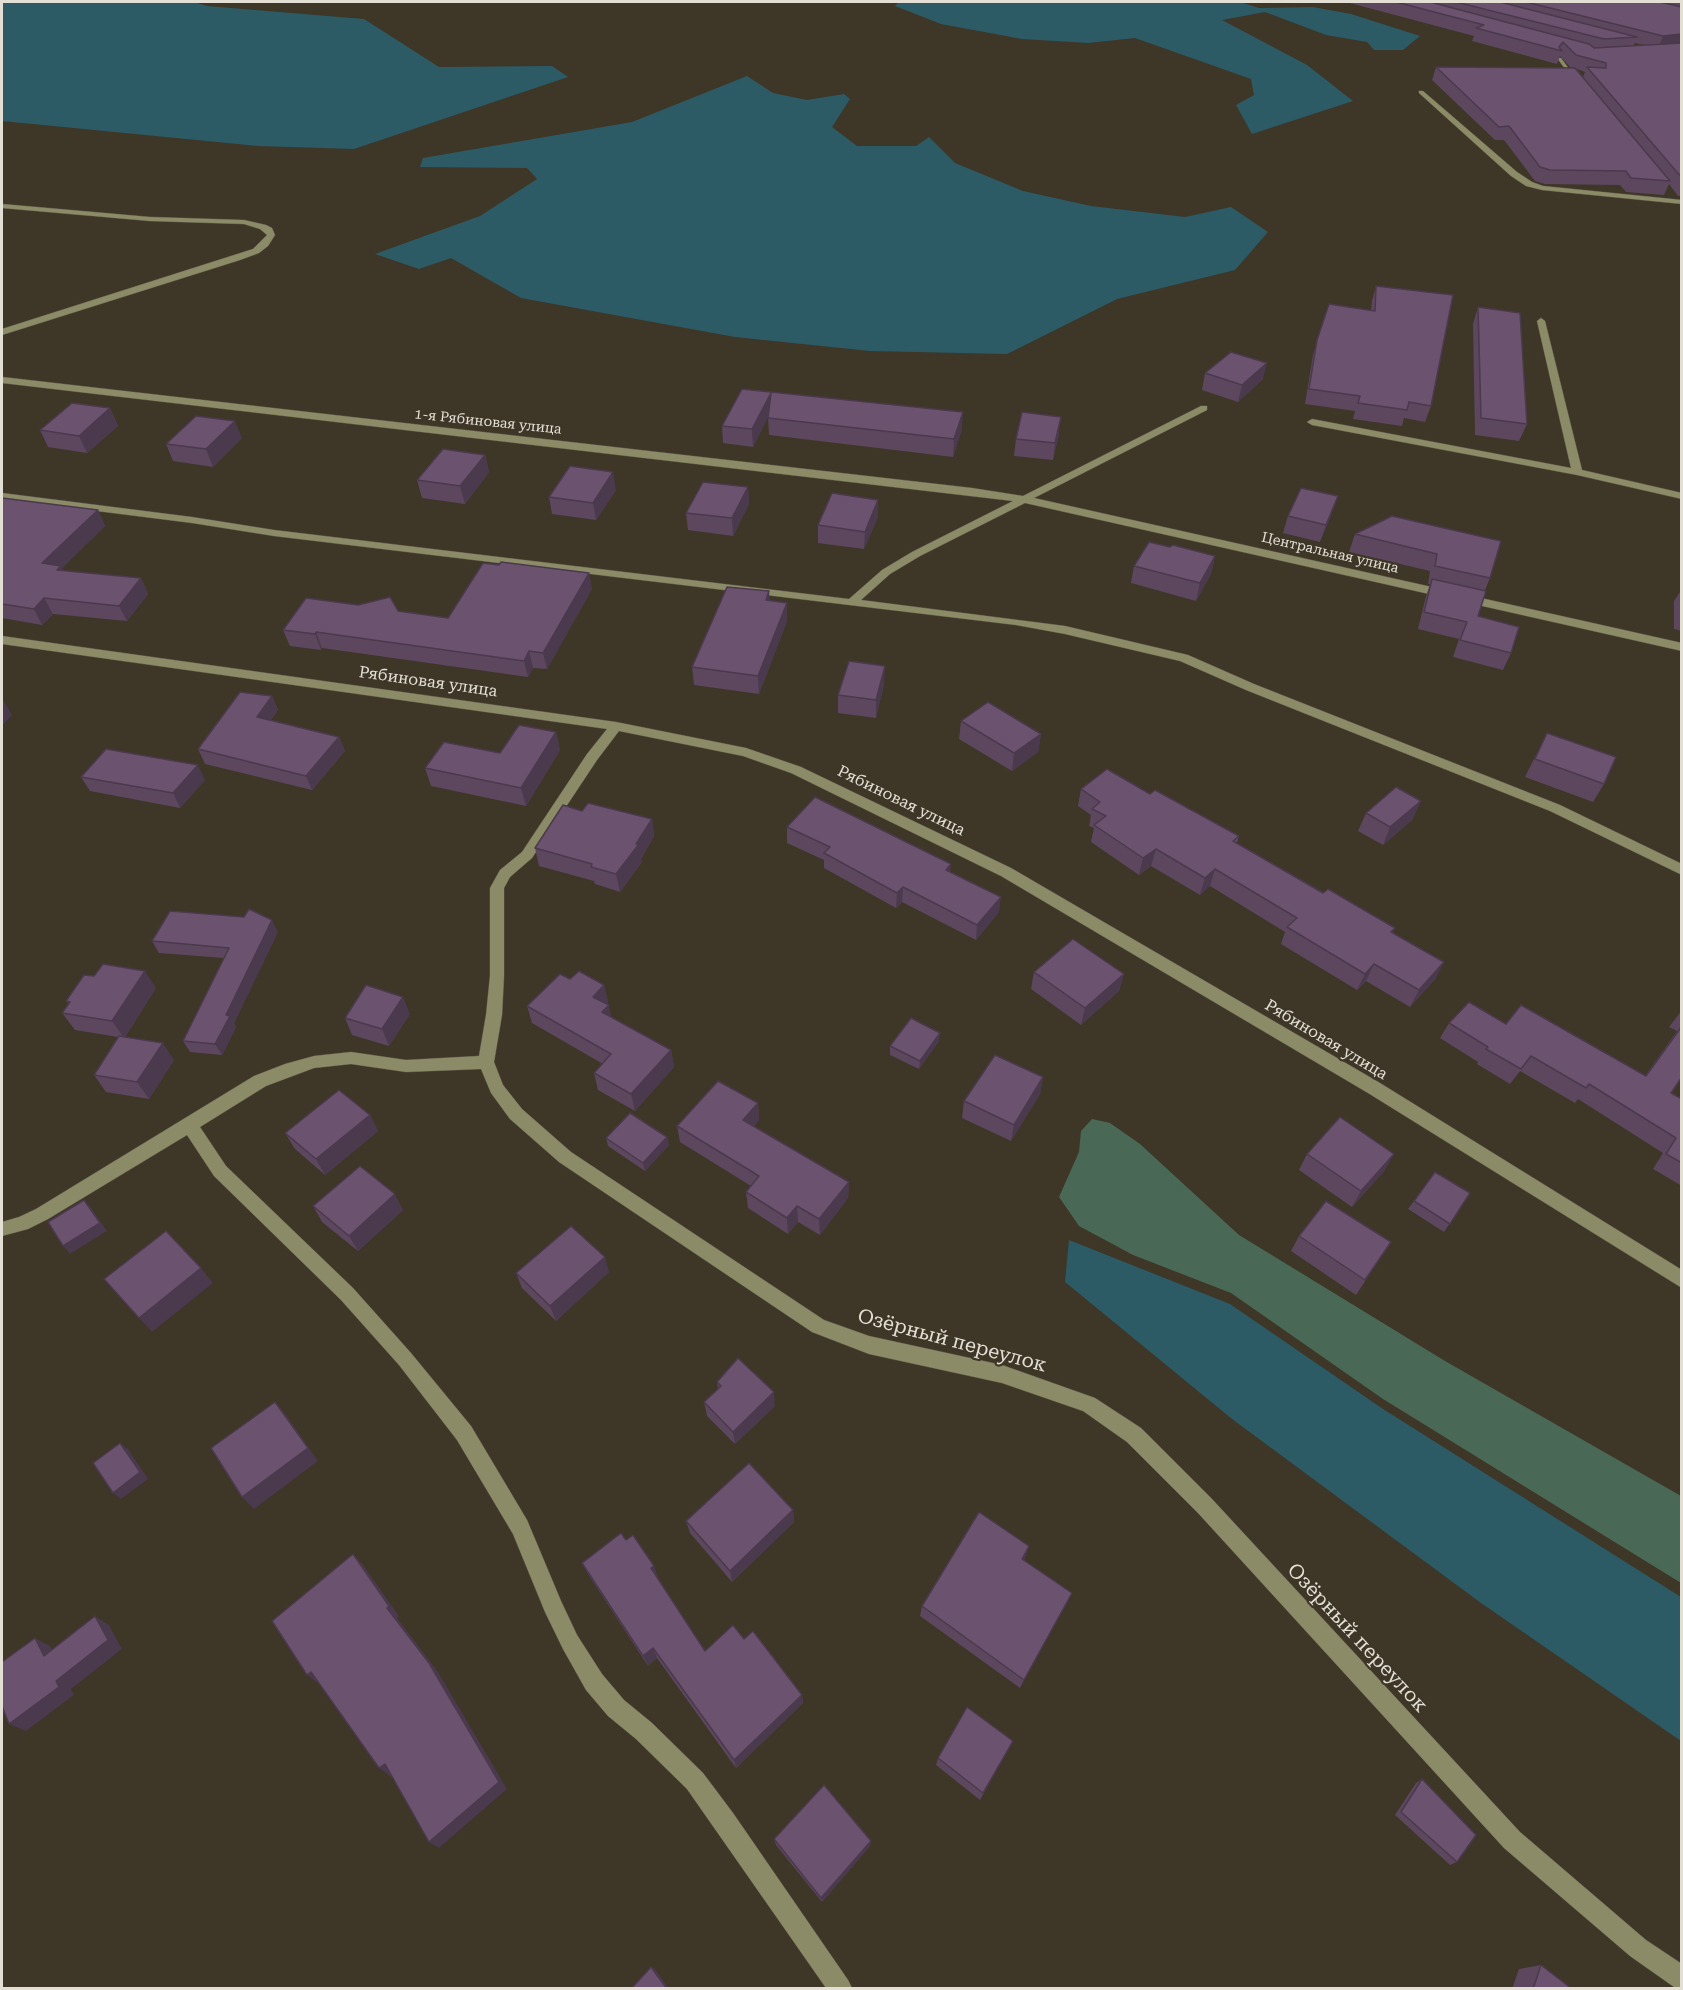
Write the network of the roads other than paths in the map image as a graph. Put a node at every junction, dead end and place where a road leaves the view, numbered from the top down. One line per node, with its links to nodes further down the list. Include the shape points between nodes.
1 (1568, 58): 3 (street, via 1559,59)
2 (1421, 92): 5 (street, via 1529,184)
3 (1588, 95)
4 (1668, 193): 5 (street)
5 (1679, 202)
6 (2, 206): 8 (street, via 150,219 243,222 263,227 270,235 256,251 237,258)
7 (1541, 321): 12 (street)
8 (2, 332)
9 (2, 380): 13 (street, 1-я Рябиновая улица)
10 (1204, 408): 16 (street)
11 (1312, 422): 12 (street)
12 (1576, 472): 15 (street)
13 (972, 491): 16 (street, Центральная улица)
14 (2, 496): 17 (street, via 285,535)
15 (1682, 496)
16 (1023, 499): 17 (street, via 885,572); 19 (street, Центральная улица)
17 (851, 603): 21 (street, via 1056,629 1184,658 1555,808)
18 (2, 640): 20 (street, Рябиновая улица)
19 (1682, 647)
20 (616, 726): 22 (street, via 527,855 505,874 497,888 497,976); 25 (street, Рябиновая улица, via 746,752 796,770 1006,872 1374,1088)
21 (1682, 870)
22 (486, 1062): 23 (street, via 406,1066 351,1058 314,1062 260,1081); 26 (street, Озёрный переулок, via 497,1088 516,1114 565,1157 818,1326 869,1345 1002,1374 1034,1385 1088,1404 1134,1435 1205,1506 1512,1840 1638,1948)
23 (190, 1125): 24 (street, via 42,1214); 27 (street, via 220,1171 347,1294 464,1432 520,1527 552,1605 594,1682 616,1708 695,1781)
24 (2, 1229)
25 (1682, 1280)
26 (1682, 1980)
27 (840, 1989)

